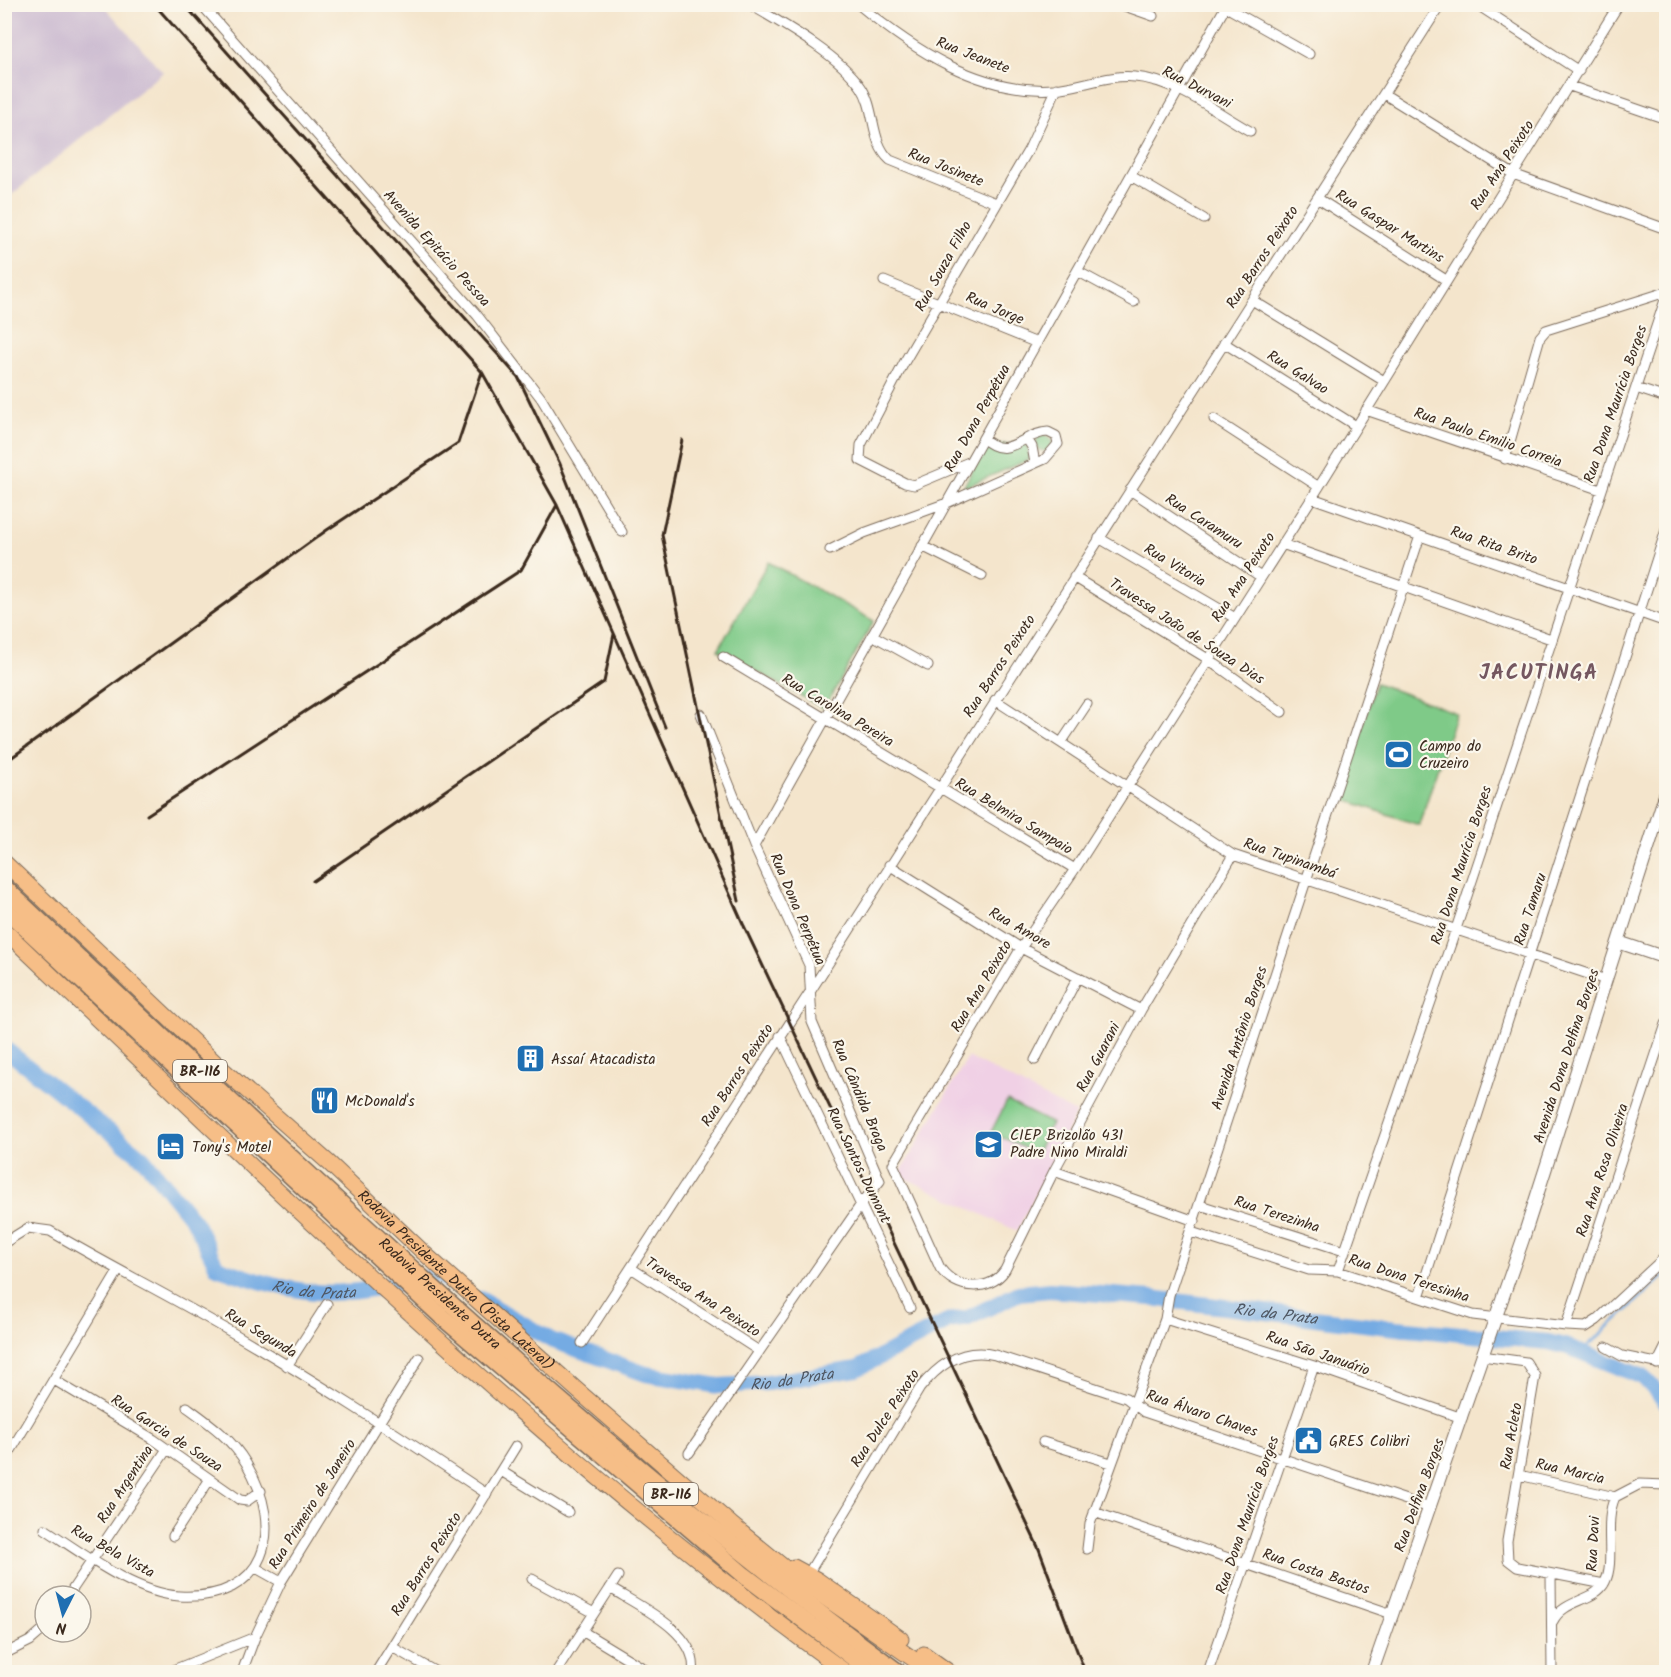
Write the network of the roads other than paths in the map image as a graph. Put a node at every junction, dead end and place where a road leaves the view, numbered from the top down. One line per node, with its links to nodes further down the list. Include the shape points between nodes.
1 (201, 4): 51 (street, Avenida Epitácio Pessoa, via 485,324 567,437)
2 (748, 4): 21 (street, Rua Josinete, via 852,77 867,99 880,148 890,160)
3 (858, 4): 13 (street, Rua Jeanete, via 897,37 951,66 1005,85)
4 (1119, 4): 9 (street)
5 (1441, 4): 15 (street, Rua Barros Peixoto)
6 (1476, 4): 11 (street)
7 (1619, 4): 11 (street, Rua Ana Peixoto)
8 (1227, 6): 10 (street); 14 (street, Rua Dona Perpétua)
9 (1153, 16)
10 (1309, 54)
11 (1579, 71): 12 (street, Rua Ana Peixoto)
12 (1570, 86): 16 (street); 18 (street, Rua Ana Peixoto)
13 (1057, 88): 14 (street, Rua Durvani, via 1134,76); 21 (street, Rua Souza Filho, via 1029,149)
14 (1179, 91): 17 (street, Rua Durvani); 19 (street, Rua Dona Perpétua)
15 (1384, 94): 18 (street); 20 (street, Rua Barros Peixoto)
16 (1666, 119)
17 (1250, 131)
18 (1513, 174): 23 (street); 25 (street, Rua Ana Peixoto)
19 (1131, 176): 22 (street); 24 (street, Rua Dona Perpétua)
20 (1317, 198): 25 (street, Rua Gaspar Martins); 29 (street, Rua Barros Peixoto)
21 (996, 203): 30 (street, Rua Souza Filho)
22 (1204, 219)
23 (1666, 229)
24 (1077, 271): 31 (street); 32 (street, Rua Dona Perpétua)
25 (1446, 280): 34 (street, Rua Ana Peixoto)
26 (884, 281): 30 (street, Rua Jorge)
27 (1666, 292): 42 (street, via 1546,330 1540,337)
28 (1666, 297): 35 (street, Rua Dona Maurícia Borges)
29 (1252, 300): 33 (street, Rua Barros Peixoto); 34 (street)
30 (942, 302): 32 (street, Rua Jorge); 43 (street, Rua Souza Filho, via 880,407 861,445 860,460 914,485)
31 (1134, 302)
32 (1037, 343): 40 (street, Rua Dona Perpétua)
33 (1224, 343): 39 (street, Rua Galvao); 46 (street, Rua Barros Peixoto)
34 (1384, 381): 37 (street, Rua Ana Peixoto)
35 (1636, 388): 36 (street); 47 (street, Rua Dona Maurícia Borges)
36 (1666, 398)
37 (1366, 410): 39 (street, Rua Ana Peixoto); 42 (street, Rua Paulo Emilio Correia)
38 (1214, 418): 45 (street)
39 (1356, 426): 45 (street, Rua Ana Peixoto)
40 (983, 438): 41 (street, via 1000,448); 43 (street, Rua Dona Perpétua)
41 (1027, 439): 44 (street); 44 (street, via 1048,432 1058,440 1050,456)
42 (1505, 459): 47 (street, Rua Paulo Emilio Correia)
43 (969, 462): 49 (street, Rua Dona Perpétua)
44 (1035, 463): 49 (street)
45 (1319, 487): 48 (street, Rua Ana Peixoto)
46 (1130, 490): 53 (street, Rua Barros Peixoto); 59 (street, Rua Caramuru)
47 (1601, 490): 61 (street, Rua Dona Maurícia Borges)
48 (1312, 498): 52 (street, Rua Rita Brito); 54 (street, Rua Ana Peixoto)
49 (947, 503): 55 (street, Rua Dona Perpétua); 56 (street, via 864,533)
50 (1666, 530): 62 (street, Rua Tamaru)
51 (622, 532)
52 (1420, 536): 60 (street, Avenida Antônio Borges); 61 (street, Rua Rita Brito)
53 (1099, 538): 58 (street, Rua Barros Peixoto); 63 (street, Rua Vitoria)
54 (1282, 544): 59 (street, Rua Ana Peixoto); 60 (street)
55 (922, 546): 57 (street); 65 (street, Rua Dona Perpétua)
56 (830, 550)
57 (982, 576)
58 (1074, 577): 68 (street, Travessa João de Souza Dias); 70 (street, Rua Barros Peixoto)
59 (1261, 577): 63 (street, Rua Ana Peixoto)
60 (1403, 587): 66 (street); 84 (street, Avenida Antônio Borges)
61 (1569, 587): 62 (street, Rua Rita Brito); 66 (street, Rua Dona Maurícia Borges)
62 (1641, 614): 64 (street, Rua Rita Brito); 91 (street, Rua Tamaru)
63 (1235, 618): 68 (street, Rua Ana Peixoto)
64 (1666, 622)
65 (872, 635): 69 (street); 74 (street, Rua Dona Perpétua)
66 (1551, 639): 87 (street, Rua Dona Maurícia Borges)
67 (723, 657): 74 (street, Rua Carolina Pereira)
68 (1208, 659): 72 (street, Travessa João de Souza Dias); 76 (street, Rua Ana Peixoto)
69 (928, 666)
70 (995, 700): 75 (street, Rua Tupinambá); 77 (street, Rua Barros Peixoto)
71 (1087, 704): 75 (street)
72 (1282, 712)
73 (701, 714): 79 (street, Rua Dona Perpétua)
74 (825, 720): 77 (street, Rua Carolina Pereira); 79 (street, Rua Dona Perpétua)
75 (1061, 743): 76 (street, Rua Tupinambá)
76 (1128, 786): 80 (street, Rua Tupinambá); 83 (street, Rua Ana Peixoto)
77 (939, 788): 82 (street, Rua Barros Peixoto); 83 (street, Rua Belmira Sampaio)
78 (1666, 792): 89 (street, Avenida Dona Delfina Borges)
79 (753, 846): 95 (street, Rua Dona Perpétua, via 809,965)
80 (1233, 855): 84 (street, Rua Tupinambá); 96 (street, Rua Guarani)
81 (4, 862): 157 (highway, Rodovia Presidente Dutra (Pista Lateral) / BR-116, via 220,1068 424,1253)
82 (889, 865): 90 (street, Rua Amore); 95 (street, Rua Barros Peixoto)
83 (1075, 869): 90 (street, Rua Ana Peixoto)
84 (1305, 879): 87 (street, Rua Tupinambá); 104 (street, Avenida Antônio Borges)
85 (4, 887): 110 (highway, Rodovia Presidente Dutra / BR-116)
86 (4, 908): 110 (highway, Rodovia Presidente Dutra / BR-116)
87 (1456, 929): 91 (street, Rua Tupinambá); 108 (street, Rua Dona Maurícia Borges)
88 (4, 930): 183 (highway, BR-116, via 346,1255 540,1431 716,1577)
89 (1618, 942): 92 (street); 94 (street, Avenida Dona Delfina Borges)
90 (1021, 948): 93 (street, Rua Amore); 101 (street, Rua Ana Peixoto)
91 (1531, 957): 94 (street, Rua Tupinambá); 115 (street, Rua Tamaru)
92 (1666, 958)
93 (1078, 977): 96 (street, Rua Amore); 100 (street)
94 (1606, 980): 120 (street, Avenida Dona Delfina Borges)
95 (810, 992): 97 (street, Rua Dona Perpétua); 99 (street, Rua Barros Peixoto)
96 (1141, 1010): 102 (street, Rua Guarani)
97 (812, 1022): 103 (street, Rua Cândida Braga, via 880,1181)
98 (1666, 1024): 121 (street, Rua Ana Rosa Oliveira)
99 (780, 1036): 103 (street, Rua Santos Dumont); 111 (street, Rua Barros Peixoto)
100 (1035, 1060)
101 (893, 1164): 114 (street, Rua Cândida Braga, via 945,1275 952,1281 976,1287)
102 (1054, 1171): 105 (street); 114 (street, Rua Guarani)
103 (862, 1203): 117 (street, Rua Santos Dumont); 125 (street)
104 (1200, 1205): 105 (street, Avenida Antônio Borges); 108 (street, Rua Terezinha)
105 (1195, 1221): 106 (street, Avenida Antônio Borges)
106 (1191, 1233): 113 (street, Rua Dona Teresinha, via 1309,1270); 119 (street, Avenida Antônio Borges)
107 (7, 1238): 112 (street, Rua Segunda, via 28,1228 43,1229)
108 (1344, 1251): 113 (street, Rua Dona Maurícia Borges)
109 (1666, 1256): 121 (street, Rua Dona Teresinha, via 1586,1327)
110 (390, 1258): 118 (highway, Rodovia Presidente Dutra / BR-116)
111 (631, 1268): 122 (street, Rua Barros Peixoto); 125 (street, Travessa Ana Peixoto)
112 (119, 1270): 129 (street, Rua Segunda); 131 (street)
113 (1338, 1271): 115 (street, Rua Dona Teresinha)
114 (1000, 1278)
115 (1419, 1297): 120 (street, Rua Dona Teresinha)
116 (327, 1304): 129 (street)
117 (910, 1308)
118 (447, 1311): 184 (highway, Rodovia Presidente Dutra / BR-116, via 744,1575); 185 (highway, Rodovia Presidente Dutra / BR-116, via 749,1559)
119 (1165, 1314): 130 (street, Rua Sāo Januário); 132 (street, Avenida Antônio Borges)
120 (1493, 1322): 121 (street, Rua Dona Teresinha); 126 (street, Rua Delfina Borges)
121 (1566, 1326)
122 (582, 1343)
123 (1666, 1346): 128 (street)
124 (1606, 1347): 128 (street, via 1622,1356)
125 (759, 1351): 139 (street)
126 (1484, 1352): 134 (street, Rua Delfina Borges); 144 (street, Rua Acleto, via 1530,1365 1535,1376)
127 (419, 1358): 135 (street, Rua Primeiro de Janeiro)
128 (1662, 1364)
129 (287, 1366): 135 (street, Rua Segunda)
130 (1314, 1366): 134 (street, Rua Sāo Januário); 140 (street, Rua Dona Maurícia Borges)
131 (54, 1380): 138 (street, Rua Garcia de Souza); 141 (street)
132 (1135, 1405): 140 (street, Rua Álvaro Chaves, via 1144,1412); 142 (street, Avenida Antônio Borges); 160 (street, Rua Dulce Peixoto, via 1126,1398 995,1355 974,1353 949,1360 928,1377 908,1406)
133 (187, 1407): 147 (street, via 235,1447)
134 (1462, 1418): 150 (street, Rua Delfina Borges)
135 (381, 1422): 148 (street, Rua Segunda); 164 (street, Rua Primeiro de Janeiro)
136 (1043, 1442): 142 (street)
137 (516, 1446): 143 (street, Rua Barros Peixoto)
138 (167, 1449): 145 (street, Rua Garcia de Souza); 156 (street, Rua Argentina)
139 (689, 1453)
140 (1283, 1456): 150 (street, Rua Álvaro Chaves); 158 (street, Rua Dona Maurícia Borges)
141 (4, 1462)
142 (1111, 1463): 152 (street, Avenida Antônio Borges)
143 (501, 1471): 148 (street, Rua Barros Peixoto); 151 (street)
144 (1519, 1475): 149 (street, Rua Marcia); 161 (street, Rua Acleto, via 1507,1541 1508,1560 1517,1567)
145 (210, 1479): 147 (street, Rua Garcia de Souza, via 243,1501); 154 (street)
146 (1666, 1485): 149 (street, via 1640,1484)
147 (261, 1491): 159 (street, via 267,1521)
148 (487, 1494): 174 (street, Rua Barros Peixoto)
149 (1615, 1497): 166 (street, Rua Davi, via 1609,1517 1608,1573)
150 (1430, 1508): 169 (street, Rua Delfina Borges)
151 (568, 1512)
152 (1094, 1512): 155 (street, Avenida Antônio Borges); 158 (street, Rua Costa Bastos)
153 (45, 1529): 156 (street, Rua Bela Vista)
154 (173, 1536)
155 (1087, 1549)
156 (94, 1560): 159 (street, Rua Bela Vista, via 151,1590 177,1596 222,1589); 165 (street, Rua Argentina)
157 (775, 1560): 160 (highway); 186 (highway, Rodovia Presidente Dutra (Pista Lateral) / BR-116)
158 (1247, 1563): 169 (street, Rua Costa Bastos); 188 (street, Rua Dona Maurícia Borges)
159 (256, 1568): 164 (street)
160 (808, 1574): 187 (highway)
161 (1551, 1575): 166 (street); 170 (street)
162 (618, 1576): 167 (street)
163 (532, 1579): 168 (street)
164 (281, 1582): 172 (street, Rua Primeiro de Janeiro)
165 (77, 1584)
166 (1604, 1584): 170 (street, Rua Davi, via 1561,1611)
167 (610, 1588): 168 (street); 182 (street, via 665,1622 684,1641 694,1663)
168 (594, 1614): 171 (street)
169 (1392, 1614): 189 (street, Rua Delfina Borges)
170 (1553, 1621): 190 (street)
171 (582, 1631): 176 (street); 181 (street)
172 (255, 1637): 177 (street); 178 (street, Rua Primeiro de Janeiro)
173 (33, 1638): 175 (street)
174 (392, 1647): 179 (street, Rua Barros Peixoto); 180 (street)
175 (4, 1654)
176 (643, 1668)
177 (168, 1672)
178 (242, 1672)
179 (376, 1672)
180 (436, 1672)
181 (556, 1672)
182 (693, 1672)
183 (846, 1672)
184 (872, 1672)
185 (898, 1672)
186 (932, 1672)
187 (949, 1672)
188 (1208, 1672)
189 (1372, 1672)
190 (1552, 1672)

